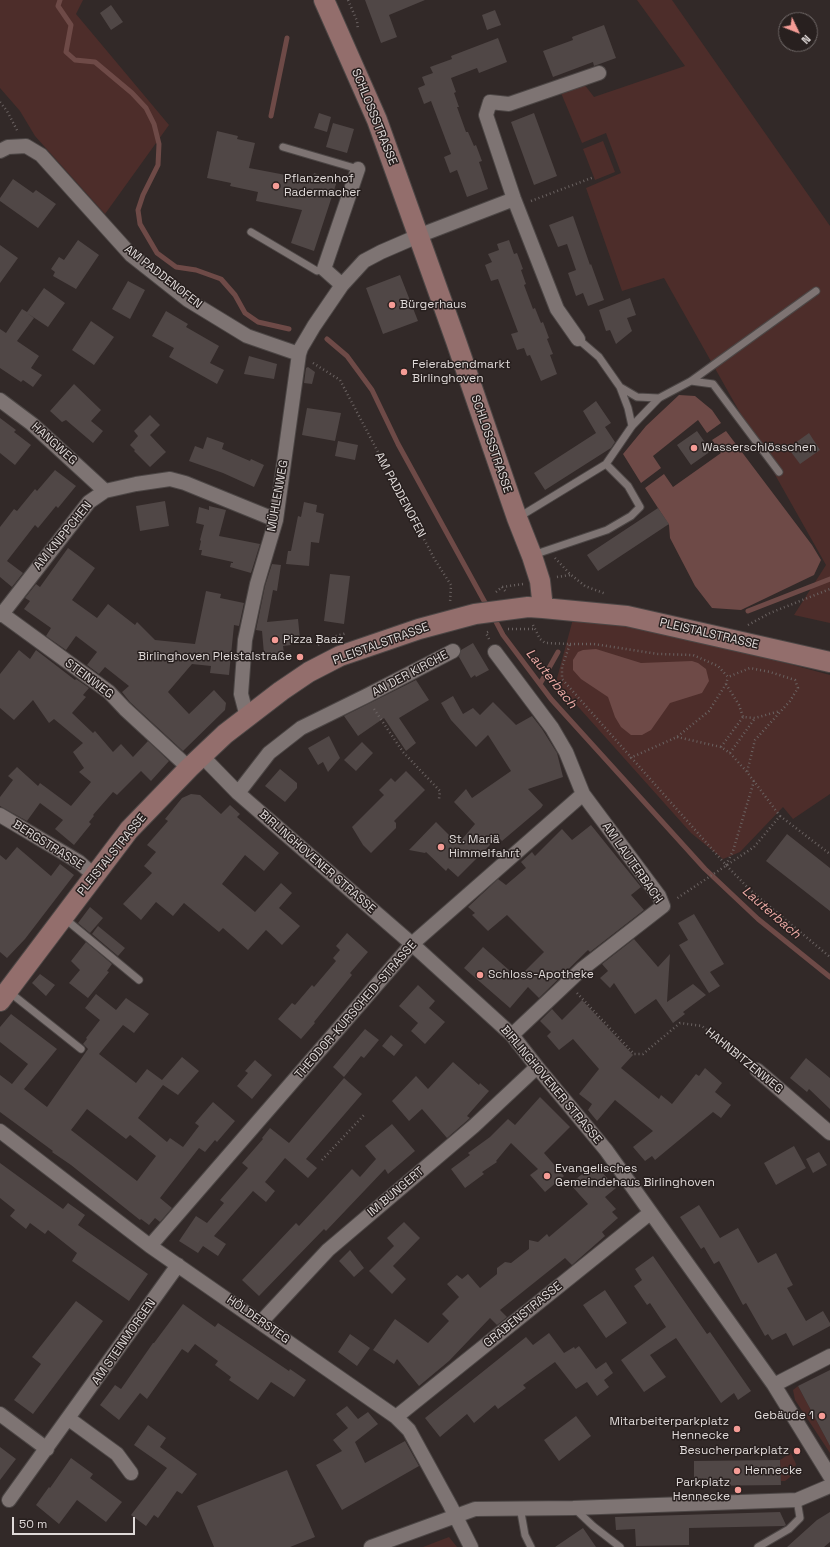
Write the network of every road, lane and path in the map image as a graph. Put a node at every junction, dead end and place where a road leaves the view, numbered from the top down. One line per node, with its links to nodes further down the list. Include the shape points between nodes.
1 (324, 0): 11 (main road, SCHLOSSSTRASSE, via 377,120)
2 (599, 73): 9 (street, via 509,104 490,102 486,115)
3 (0, 102): 4 (path)
4 (26, 146): 6 (street, via 8,147); 16 (street, AM PADDENOFEN, via 41,155 131,255 188,300 247,336)
5 (283, 147): 7 (lane)
6 (0, 151)
7 (358, 169): 12 (street)
8 (594, 177): 9 (path)
9 (516, 203): 11 (street); 15 (street, via 557,309)
10 (251, 232): 12 (lane, via 317,271)
11 (418, 236): 13 (street, MÜHLENWEG, via 364,261); 25 (main road, SCHLOSSSTRASSE)
12 (324, 269): 13 (street)
13 (342, 285): 16 (street, MÜHLENWEG, via 314,326)
14 (816, 291): 17 (lane)
15 (578, 339): 18 (lane, via 600,357)
16 (299, 354): 26 (street, MÜHLENWEG); 29 (path, AM PADDENOFEN, via 340,380 435,560 451,585)
17 (691, 381): 19 (lane); 23 (lane, via 713,384)
18 (620, 387): 19 (lane, via 637,398); 21 (lane)
19 (659, 398): 21 (lane)
20 (0, 400): 24 (street, HANGWEG, via 32,424)
21 (632, 426): 22 (lane)
22 (606, 464): 25 (lane); 27 (lane, via 628,486 640,507 631,516 607,530)
23 (779, 472)
24 (105, 492): 26 (street, AM KNIPPCHEN, via 170,479); 31 (street, AM KNIPPCHEN, via 89,502)
25 (517, 518): 27 (main road, SCHLOSSSTRASSE)
26 (276, 520): 42 (street, MÜHLENWEG, via 257,584 245,640 241,694)
27 (532, 556): 30 (main road, SCHLOSSSTRASSE, via 540,581)
28 (830, 589): 33 (path, via 770,613 744,627)
29 (450, 604)
30 (543, 608): 33 (main road, PLEISTALSTRASSE, via 627,616); 42 (main road, PLEISTALSTRASSE, via 475,614 419,629 340,656 309,672)
31 (1, 614): 49 (street, STEINWEG, via 109,692 125,709)
32 (518, 629): 34 (path, via 536,629 540,639 545,643)
33 (731, 639): 37 (main road, PLEISTALSTRASSE)
34 (570, 644): 38 (path, via 594,644 658,654 693,655 718,666); 48 (path, via 562,667 562,679)
35 (453, 651): 40 (street, AN DER KIRCHE)
36 (494, 652): 53 (street, AM LAUTERBACH, via 552,728 566,752)
37 (830, 662)
38 (728, 676): 39 (path); 41 (path, via 750,668 795,680 798,688)
39 (726, 684): 43 (path); 45 (path, via 708,711)
40 (366, 696): 52 (street, AN DER KIRCHE, via 301,728 269,753); 54 (path, AN DER KIRCHE, via 403,752 440,791)
41 (781, 710): 44 (path); 50 (path, via 755,740)
42 (247, 717): 49 (main road, PLEISTALSTRASSE)
43 (743, 717): 44 (path); 46 (path)
44 (755, 718): 47 (path)
45 (677, 737): 46 (path); 48 (path)
46 (721, 747): 47 (path)
47 (730, 753): 50 (path)
48 (630, 758): 58 (path)
49 (195, 762): 52 (street, BIRLINGHOVENER STRASSE); 59 (main road, PLEISTALSTRASSE, via 129,830)
50 (747, 772): 51 (path)
51 (754, 781): 56 (path); 58 (path, via 733,851)
52 (238, 793): 62 (street, BIRLINGHOVENER STRASSE)
53 (583, 794): 62 (street, THEODOR-KURSCHEID-STRASSE); 65 (street, AM LAUTERBACH, via 659,896 663,906)
54 (439, 799)
55 (0, 815): 59 (street, BERGSTRASSE, via 79,862)
56 (780, 816): 57 (path); 58 (path, via 754,847)
57 (830, 854)
58 (726, 865): 60 (path); 63 (path, via 750,890)
59 (95, 876): 61 (main road, PLEISTALSTRASSE)
60 (687, 893)
61 (63, 918): 64 (lane); 66 (main road, PLEISTALSTRASSE)
62 (412, 944): 67 (street, BIRLINGHOVENER STRASSE); 76 (street, THEODOR-KURSCHEID-STRASSE)
63 (830, 957)
64 (139, 980)
65 (567, 982): 67 (street, AM LAUTERBACH); 70 (path, HAHNBITZENWEG, via 634,1054 643,1054 680,1023 702,1026)
66 (4, 996): 68 (lane)
67 (512, 1035): 69 (street, BIRLINGHOVENER STRASSE)
68 (81, 1049)
69 (537, 1067): 75 (street, BIRLINGHOVENER STRASSE, via 606,1150); 78 (street, IM BUNGERT, via 474,1126 328,1250)
70 (757, 1070): 73 (street, HAHNBITZENWEG)
71 (364, 1115): 74 (path)
72 (0, 1131): 76 (street, HÖLDERSTEG)
73 (830, 1133)
74 (322, 1160)
75 (650, 1213): 80 (street, BIRLINGHOVENER STRASSE); 82 (street, GRABENSTRASSE)
76 (150, 1246): 77 (street, HÖLDERSTEG)
77 (178, 1265): 78 (street, HÖLDERSTEG); 83 (street, AM STEINMORGEN)
78 (261, 1322): 82 (street, HÖLDERSTEG)
79 (830, 1356): 80 (street)
80 (774, 1385): 86 (street, BIRLINGHOVENER STRASSE)
81 (0, 1414): 84 (street)
82 (396, 1417): 92 (street, HÖLDERSTEG, via 409,1430)
83 (69, 1419): 84 (street, AM STEINMORGEN); 85 (street, via 117,1454)
84 (47, 1449): 88 (street, AM STEINMORGEN)
85 (132, 1473)
86 (830, 1476)
87 (830, 1486): 89 (street)
88 (9, 1500)
89 (797, 1500): 91 (street); 97 (lane, via 800,1518 789,1529)
90 (520, 1507): 91 (street); 92 (street, via 475,1509); 95 (lane, via 525,1536)
91 (573, 1508): 96 (lane)
92 (455, 1516): 93 (street); 94 (street, HÖLDERSTEG)
93 (371, 1547)
94 (471, 1547)
95 (531, 1547)
96 (620, 1547)
97 (758, 1547)

